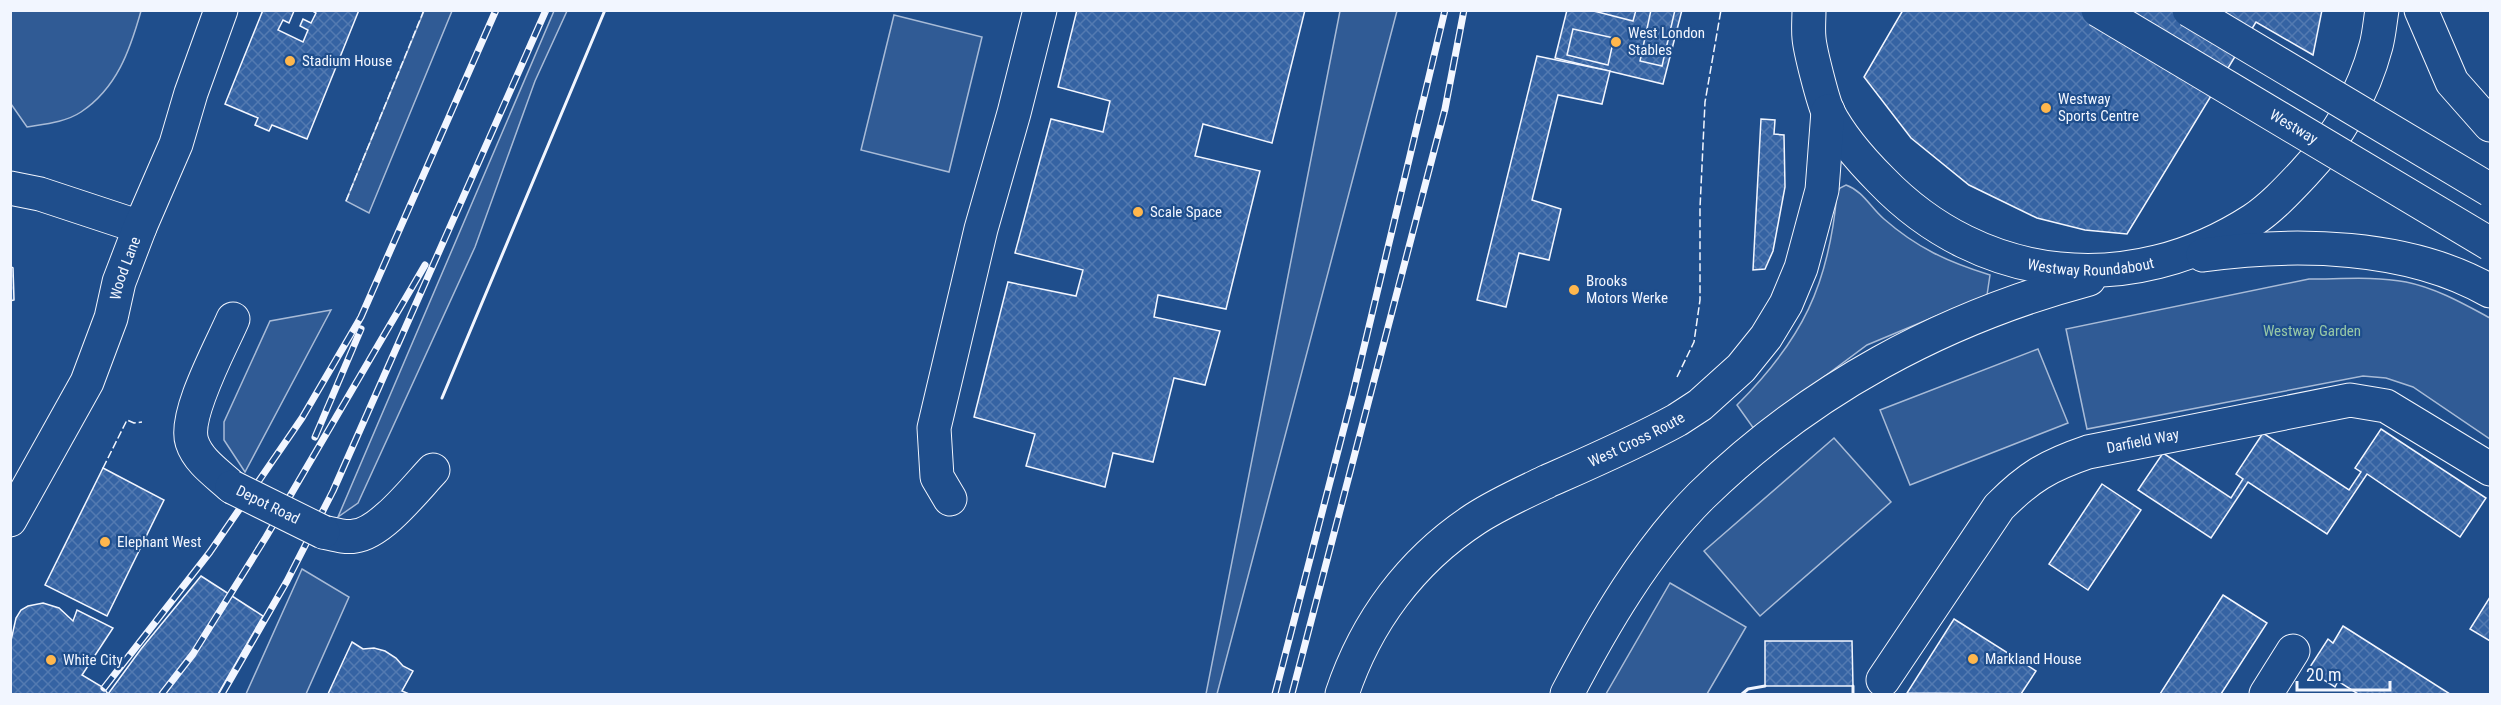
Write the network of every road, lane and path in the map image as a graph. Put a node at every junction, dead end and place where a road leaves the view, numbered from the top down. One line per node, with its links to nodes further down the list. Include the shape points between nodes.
1 (221, 10): 12 (main road, Wood Lane, via 176,144)
2 (1040, 10): 20 (main road, via 981,229 934,428 937,477)
3 (2098, 10): 13 (main road, Westway, bridge)
4 (2189, 10): 11 (main road, bridge)
5 (2382, 10): 14 (main road, Westway Roundabout, bridge, via 2376,45 2361,89 2343,124 2315,161 2254,219)
6 (2421, 10): 9 (main road, via 2452,82)
7 (1805, 20): 8 (main road, Westway Roundabout)
8 (1828, 111): 15 (main road, Westway Roundabout, via 1858,157 1900,200 1944,231 1992,254 2034,267 2078,271); 24 (main road, West Cross Route, via 1822,190 1801,268 1766,337 1741,368 1677,420 1508,500 1447,539 1418,565 1392,597 1369,631)
9 (2490, 125)
10 (10, 188): 12 (main road)
11 (2490, 190)
12 (140, 227): 21 (main road, Wood Lane, via 87,382)
13 (2490, 244)
14 (2173, 259): 15 (main road, Westway Roundabout); 16 (main road, via 2274,247 2318,248 2418,260)
15 (2128, 268): 25 (main road, via 2055,288 1906,347 1835,387 1766,437 1700,497 1648,559)
16 (2490, 291)
17 (233, 319): 19 (main road, Depot Road, bridge, via 197,399 191,441 204,462 232,487 322,532 357,537 391,516)
18 (2490, 469): 23 (main road, Darfield Way, via 2386,406 2350,400 2088,452 2054,464 2023,483 1999,507)
19 (433, 470)
20 (950, 499)
21 (10, 520)
22 (2293, 651): 26 (main road)
23 (1883, 680)
24 (1342, 694)
25 (1567, 694)
26 (2266, 694)

